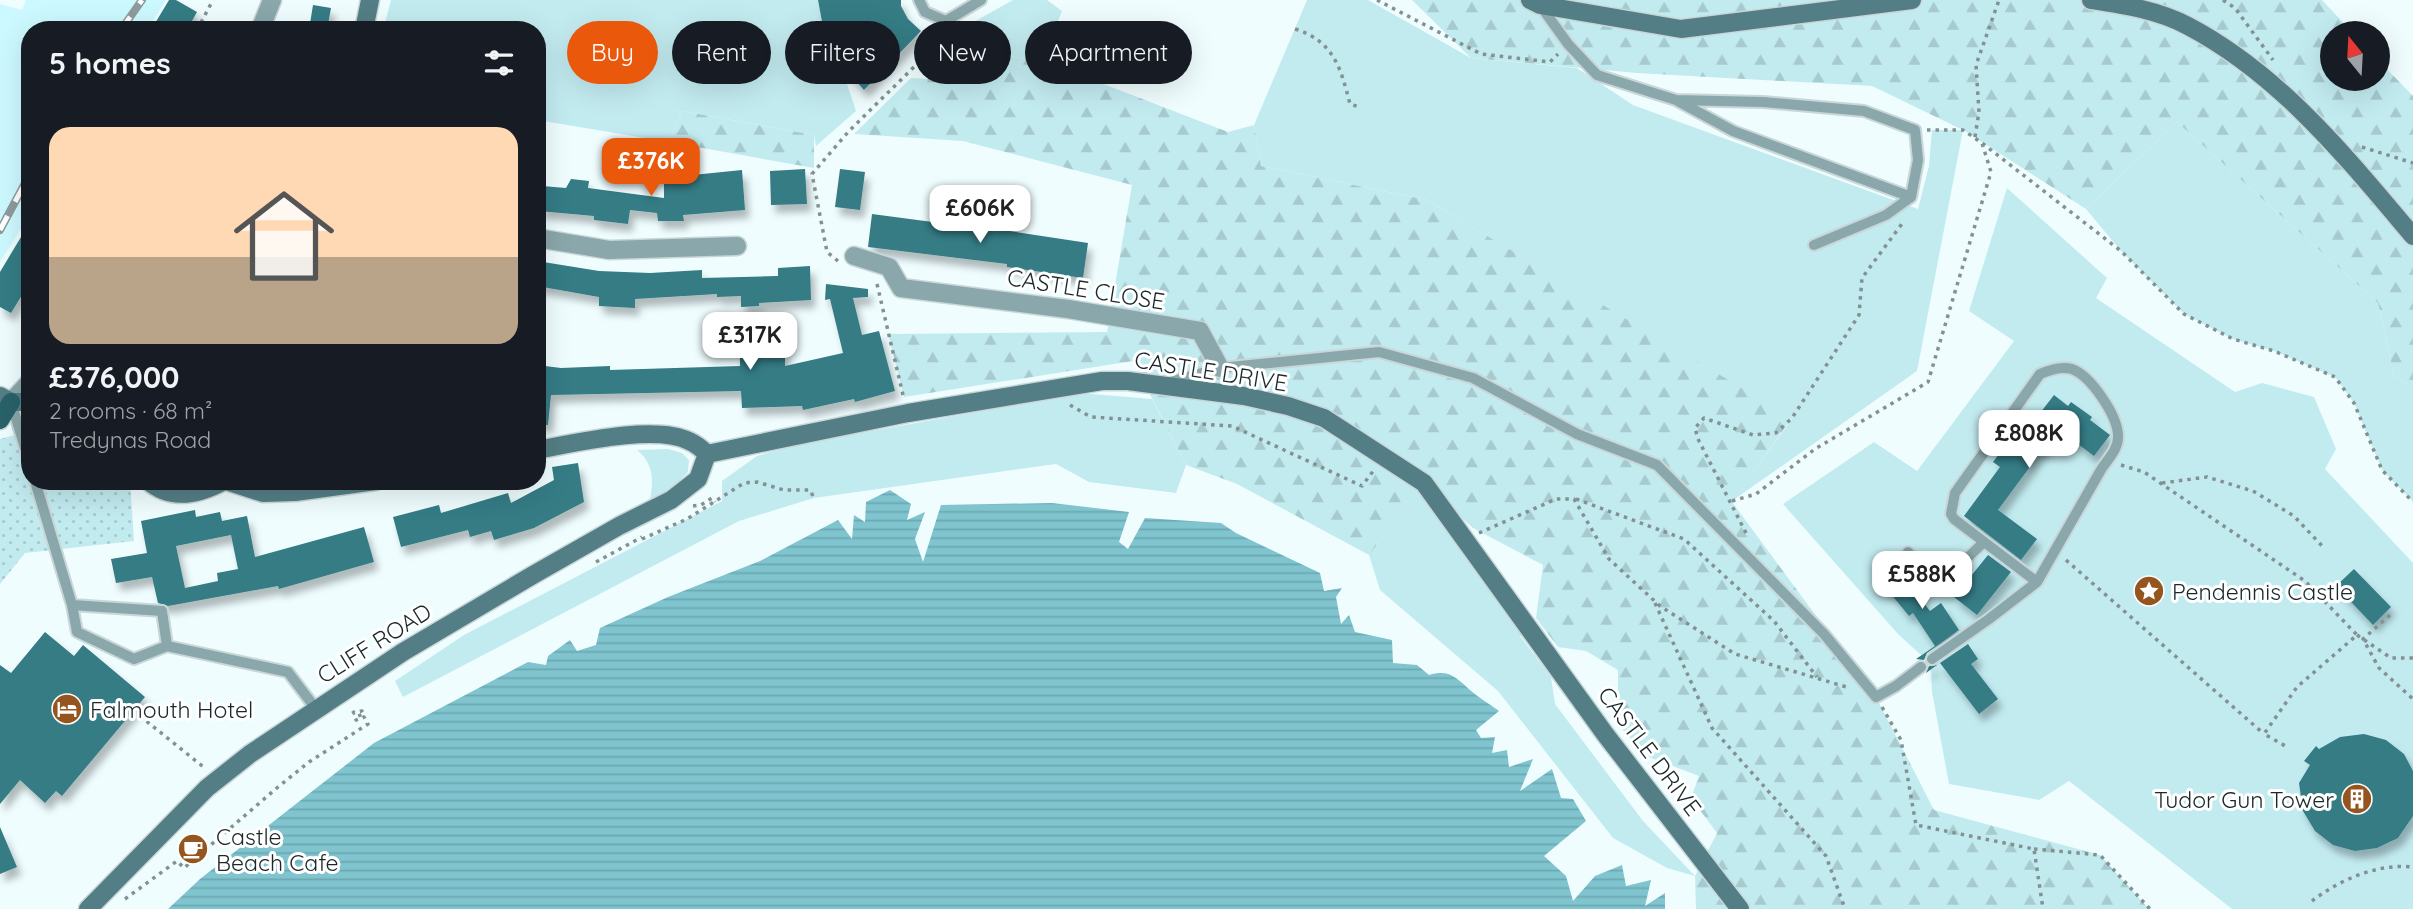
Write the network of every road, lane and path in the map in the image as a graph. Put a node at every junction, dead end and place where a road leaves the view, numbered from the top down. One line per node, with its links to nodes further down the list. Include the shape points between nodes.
1 (212, 0): 11 (path)
2 (272, 0): 12 (street)
3 (370, 0): 13 (street)
4 (919, 0): 14 (lane, via 925,12)
5 (981, 0): 14 (lane)
6 (1377, 0): 16 (path, via 1481,54 1550,62)
7 (1912, 0): 10 (street, via 1681,29)
8 (1999, 0): 21 (path, via 1976,65 1979,112)
9 (2091, 0): 24 (street, via 2130,6 2188,26 2252,66 2329,137)
10 (1535, 3): 16 (lane)
11 (202, 21)
12 (264, 21)
13 (366, 21)
14 (946, 21)
15 (1295, 29): 19 (path, via 1311,34 1328,50 1342,71 1350,104)
16 (1568, 44): 18 (lane, via 1597,75)
17 (914, 67): 28 (path, via 812,174 827,252 835,260)
18 (1676, 100): 20 (lane, via 1864,111); 23 (lane, via 1733,131)
19 (1359, 107)
20 (1915, 130): 21 (path, via 1963,130); 23 (lane, via 1918,160)
21 (1975, 138): 22 (path)
22 (1982, 143): 50 (path, via 1992,172 1928,382 1815,449 1756,494); 51 (path, via 2121,251 2184,314 2233,339 2335,377 2354,403 2382,470)
23 (1912, 197): 26 (lane, via 1886,215); 50 (path, via 1906,218 1862,278 1859,315 1792,418 1776,433 1753,435 1704,418 1695,428)
24 (2413, 236)
25 (546, 240): 27 (street, via 609,250)
26 (1814, 244)
27 (737, 246)
28 (850, 260): 30 (street, CASTLE CLOSE, via 889,267 901,288 1200,331)
29 (875, 278): 35 (path)
30 (1220, 368): 31 (lane); 72 (lane, via 1379,352 1473,378 1577,434 1657,465 1824,634)
31 (1157, 385): 33 (street, CASTLE DRIVE, via 1102,381); 40 (street, CASTLE DRIVE, via 1288,406 1324,418)
32 (21, 388): 34 (street)
33 (1043, 390): 35 (street, CASTLE DRIVE); 40 (path, via 1091,417 1233,426 1362,486)
34 (6, 399): 36 (main road); 37 (lane)
35 (908, 413): 39 (street, CASTLE DRIVE)
36 (0, 420)
37 (21, 440)
38 (546, 448): 39 (street, via 638,435 672,436 688,440)
39 (707, 454): 75 (street, CLIFF ROAD, via 698,479 671,500 533,575)
40 (1383, 457): 54 (street, CASTLE DRIVE, via 1424,483)
41 (2102, 468): 42 (path, via 2123,465); 56 (lane, via 2115,451 2119,436 2114,418 2096,390 2069,368 2040,374 1955,493 1951,514); 58 (lane)
42 (2160, 483): 57 (path, via 2207,477 2253,491 2294,516); 65 (path, via 2305,581)
43 (38, 490): 63 (lane)
44 (165, 490): 45 (street, via 178,495)
45 (208, 490)
46 (254, 490): 47 (street)
47 (310, 490)
48 (814, 498): 55 (path, via 810,490 744,483 687,519)
49 (1574, 499): 54 (path, via 1556,499); 62 (path, via 1609,559); 71 (path, via 1684,540 1774,621)
50 (1731, 502): 53 (path)
51 (2413, 502)
52 (653, 529): 55 (path)
53 (1748, 537)
54 (1465, 540): 85 (street, CASTLE DRIVE, via 1605,734)
55 (634, 542): 60 (path)
56 (1984, 542): 59 (lane, via 1941,583); 61 (lane)
57 (2324, 548)
58 (2055, 550): 61 (lane); 77 (path)
59 (1909, 552)
60 (585, 568)
61 (2037, 582): 69 (lane)
62 (1654, 601): 71 (path, via 1735,654); 86 (path, via 1712,729 1826,856)
63 (72, 605): 67 (lane, via 162,611); 67 (lane, via 77,632 134,659)
64 (2390, 615): 66 (path)
65 (2357, 635): 66 (path); 77 (path, via 2297,687)
66 (2362, 639): 68 (path, via 2391,658); 73 (path, via 2379,668)
67 (167, 646): 75 (lane, via 288,672)
68 (2413, 658)
69 (1932, 659)
70 (1921, 667): 72 (lane)
71 (1817, 677): 72 (path)
72 (1876, 697): 80 (path, via 1901,740 1916,825)
73 (2413, 699)
74 (350, 706): 82 (path, via 354,713 362,711 356,720 364,717 368,724 278,786 184,868 177,861 122,900)
75 (316, 709): 79 (street, CLIFF ROAD)
76 (140, 716): 79 (path)
77 (2264, 734): 78 (path)
78 (2289, 748)
79 (218, 779): 84 (street, CLIFF ROAD)
80 (2034, 849): 87 (path); 88 (path, via 2100,855)
81 (2413, 867): 83 (path, via 2396,865 2361,875 2329,888)
82 (139, 881)
83 (2312, 901)
84 (88, 909)
85 (1740, 909)
86 (1845, 909)
87 (2043, 909)
88 (2150, 909)

